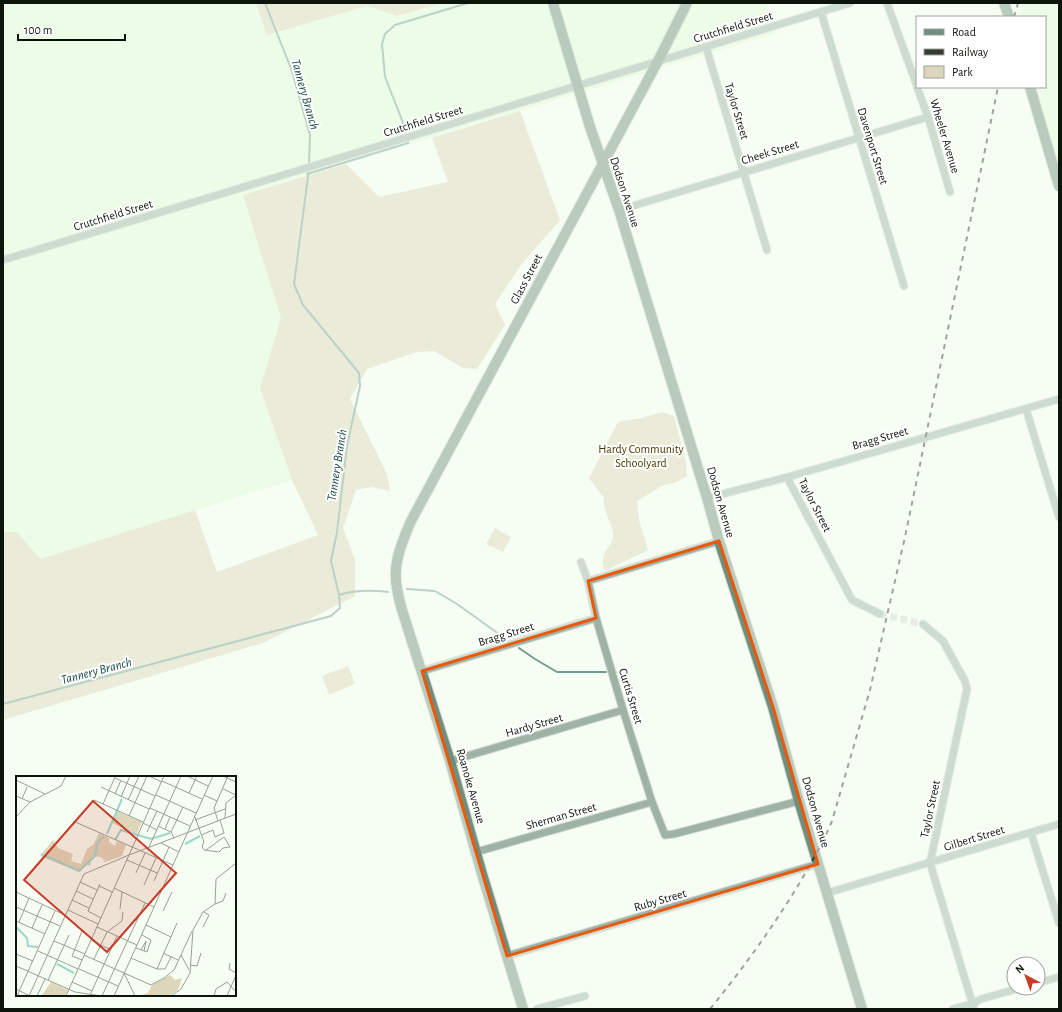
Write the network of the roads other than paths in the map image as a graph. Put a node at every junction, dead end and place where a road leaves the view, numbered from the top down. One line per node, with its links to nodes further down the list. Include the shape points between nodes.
1 (553, 3): 11 (street, Dodson Avenue)
2 (687, 3): 9 (street, Glass Street)
3 (850, 3): 6 (street, Crutchfield Street)
4 (887, 3): 10 (street, Wheeler Avenue)
5 (1004, 3): 7 (street)
6 (821, 12): 8 (street, Crutchfield Street); 15 (street, Davenport Street)
7 (1009, 16)
8 (706, 47): 9 (street, Crutchfield Street); 17 (street, Taylor Street)
9 (658, 61): 11 (street, Crutchfield Street); 16 (street, Glass Street)
10 (916, 83)
11 (578, 86): 16 (street, Dodson Avenue); 22 (street, Crutchfield Street)
12 (918, 88): 14 (street, Wheeler Avenue)
13 (1030, 88): 18 (street)
14 (928, 117): 15 (street, Cheek Street); 19 (street, Wheeler Avenue)
15 (858, 137): 17 (street, Cheek Street); 23 (street, Davenport Street)
16 (603, 163): 20 (street, Dodson Avenue); 31 (street, Glass Street, via 411,521 400,547)
17 (744, 172): 20 (street, Cheek Street); 21 (street, Taylor Street)
18 (1059, 184)
19 (950, 192)
20 (619, 210): 27 (street, Dodson Avenue)
21 (767, 250)
22 (3, 260)
23 (904, 286)
24 (1059, 399): 25 (street, Bragg Street)
25 (1026, 409): 26 (street, Bragg Street); 28 (street)
26 (788, 477): 27 (street, Bragg Street); 33 (street, Taylor Street, via 852,600)
27 (707, 498): 29 (street, Dodson Avenue)
28 (1059, 517)
29 (719, 541): 32 (street); 39 (street, Dodson Avenue, via 773,708)
30 (581, 562): 32 (street, Curtis Street)
31 (396, 570): 36 (street, Roanoke Avenue, via 396,587)
32 (588, 581): 34 (street, Curtis Street)
33 (880, 614)
34 (596, 618): 36 (street, Bragg Street); 37 (street, Curtis Street)
35 (923, 624): 44 (street, Taylor Street, via 943,641 968,689)
36 (422, 671): 38 (street, Roanoke Avenue)
37 (623, 710): 38 (street, Hardy Street); 40 (street, Curtis Street)
38 (450, 761): 43 (street, Roanoke Avenue)
39 (799, 801): 40 (street, Curtis Street, via 665,835); 45 (street, Dodson Avenue)
40 (652, 802): 43 (street, Sherman Street)
41 (1059, 824): 42 (street, Gilbert Street)
42 (1031, 832): 44 (street, Gilbert Street); 47 (street)
43 (476, 852): 48 (street, Roanoke Avenue)
44 (930, 863): 46 (street, Gilbert Street); 53 (street, Taylor Street)
45 (818, 864): 46 (street, Dodson Avenue); 48 (street, Ruby Street)
46 (827, 893): 56 (street, Dodson Avenue)
47 (1059, 923)
48 (508, 956): 54 (street, Roanoke Avenue)
49 (1059, 977): 50 (street)
50 (1046, 981)
51 (1006, 992): 53 (street, via 981,999)
52 (585, 996): 55 (street)
53 (973, 1007): 57 (street)
54 (522, 1009)
55 (537, 1009)
56 (862, 1009)
57 (953, 1009)

